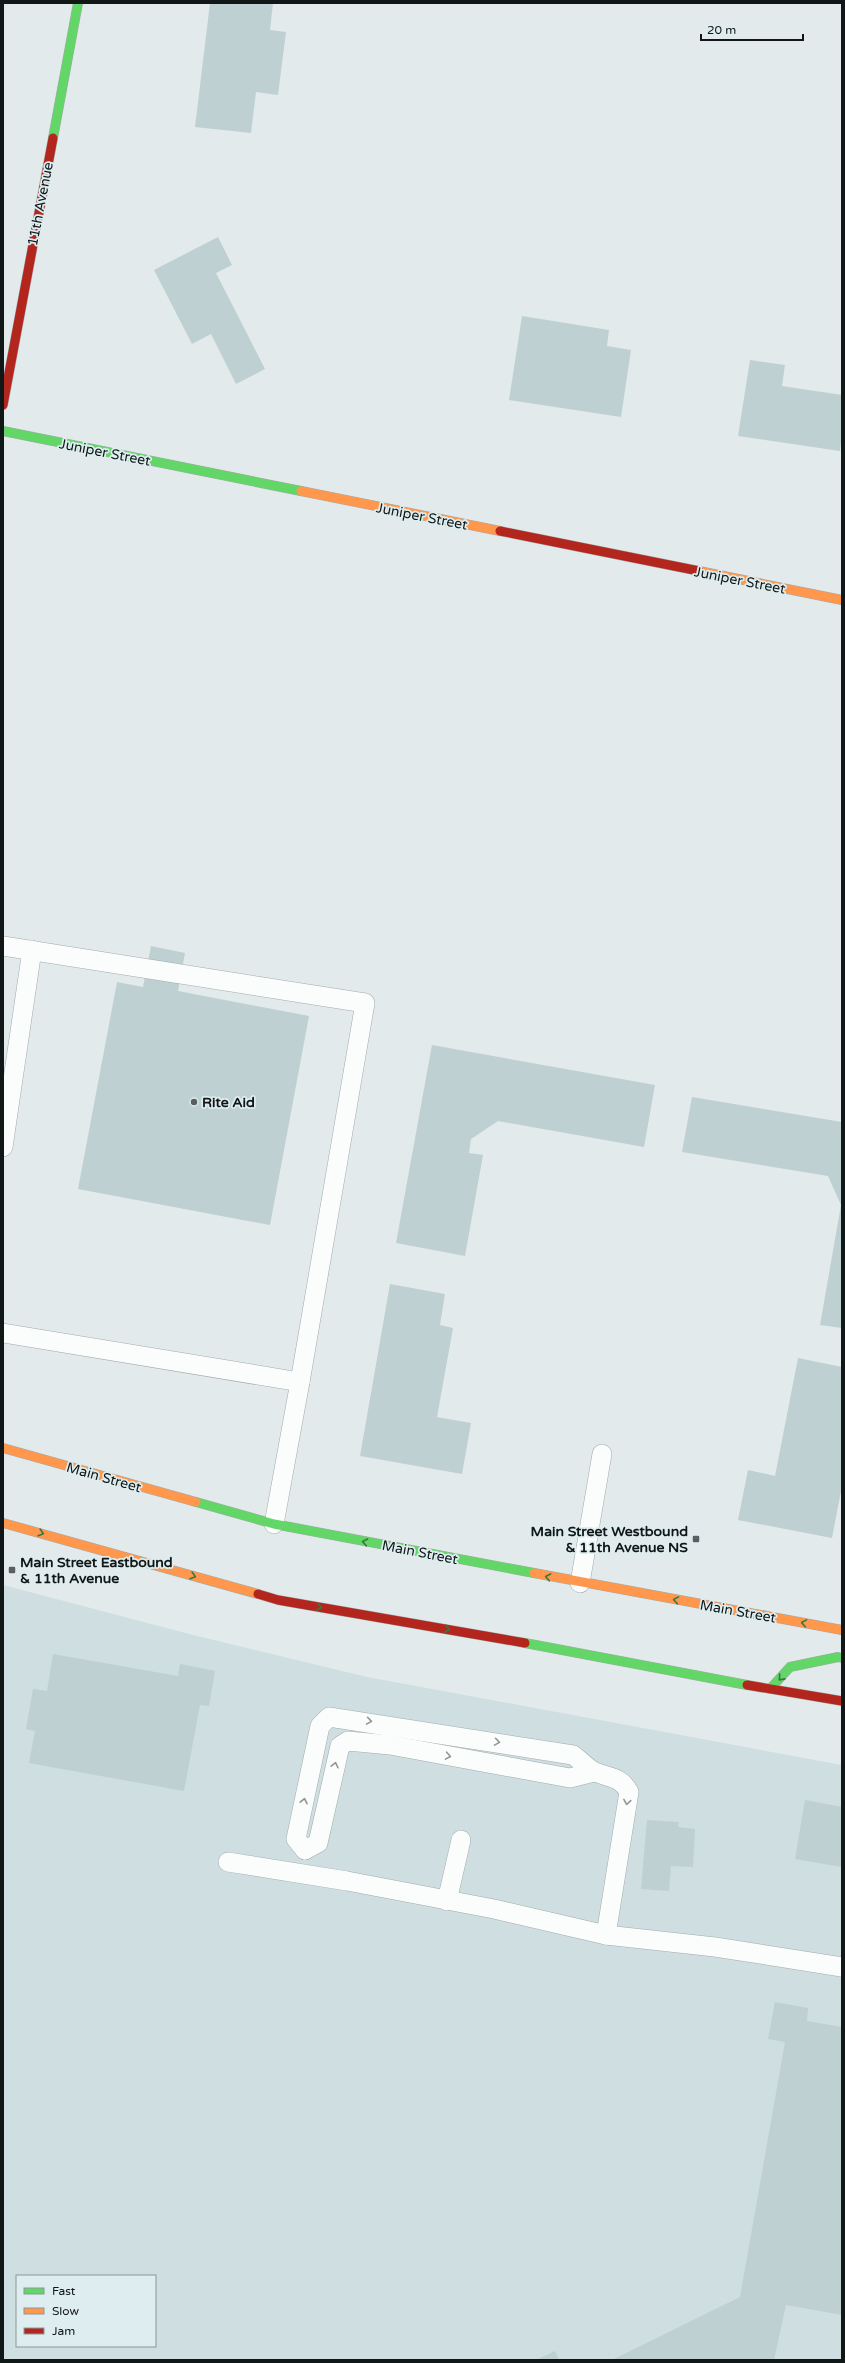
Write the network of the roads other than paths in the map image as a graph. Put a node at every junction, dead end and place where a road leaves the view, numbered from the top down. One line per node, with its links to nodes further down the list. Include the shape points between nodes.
1 (78, 3): 2 (main road, 11th Avenue)
2 (3, 405)
3 (3, 431): 4 (main road, Juniper Street)
4 (842, 600)
5 (3, 946): 6 (lane)
6 (32, 950): 7 (lane); 9 (lane, via 364,1002)
7 (3, 1147)
8 (3, 1333): 9 (lane)
9 (300, 1382): 13 (lane)
10 (3, 1448): 13 (main road, Main Street)
11 (602, 1454): 14 (lane)
12 (3, 1523): 17 (main road, one-way to 17, via 278,1600 560,1648)
13 (274, 1524): 14 (main road, Main Street, one-way to 13)
14 (580, 1583): 15 (main road, Main Street, one-way to 14)
15 (842, 1630)
16 (842, 1658): 17 (main road, one-way to 17, via 790,1667)
17 (770, 1689): 18 (main road)
18 (842, 1701)
19 (594, 1772): 21 (lane, one-way to 19, via 318,1843 340,1746 348,1740 390,1745 570,1778); 21 (lane, one-way to 19, via 296,1839 320,1726 329,1717 343,1717 573,1755); 25 (lane, one-way to 25, via 617,1778 624,1783 629,1792)
20 (460, 1840): 24 (lane)
21 (305, 1850): 23 (lane)
22 (228, 1862): 23 (lane)
23 (300, 1874): 24 (lane)
24 (447, 1901): 25 (lane)
25 (606, 1935): 26 (lane, via 715,1947)
26 (842, 1967)

